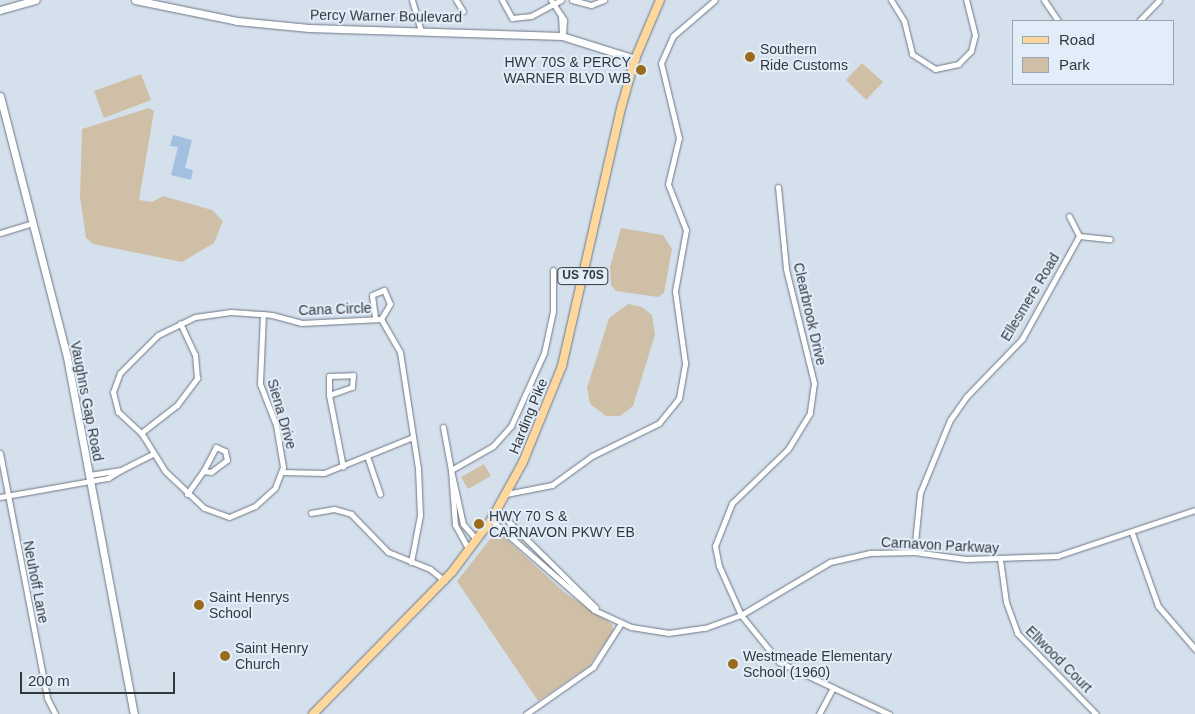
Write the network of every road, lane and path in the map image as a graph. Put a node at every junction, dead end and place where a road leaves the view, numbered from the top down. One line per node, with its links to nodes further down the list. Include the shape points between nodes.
1 (36, 0): 17 (street)
2 (135, 0): 15 (street, Percy Warner Boulevard)
3 (412, 0): 21 (street)
4 (456, 0): 18 (street)
5 (502, 0): 16 (street, via 512,18 532,16)
6 (561, 0): 16 (street)
7 (572, 0): 8 (street, via 591,5)
8 (604, 0)
9 (660, 0): 23 (main road, US 70S)
10 (715, 0): 49 (street, via 673,36 662,63 679,138 668,184 686,230 674,296 685,363 679,398 659,423 587,459 552,485)
11 (891, 0): 12 (street, via 904,21 912,54 935,69 958,64 972,51 974,35)
12 (966, 0)
13 (1044, 0): 19 (street)
14 (1160, 0): 20 (street)
15 (146, 1): 21 (street, Percy Warner Boulevard, via 237,21)
16 (552, 2): 22 (street, via 561,15)
17 (0, 10)
18 (463, 11)
19 (1057, 20)
20 (1140, 20)
21 (421, 31): 22 (street, Percy Warner Boulevard)
22 (562, 35): 23 (street, Percy Warner Boulevard)
23 (635, 59): 49 (main road, Harding Pike / US 70S, via 562,366 539,429)
24 (0, 96): 27 (street, Vaughns Gap Road)
25 (778, 187): 63 (street, Clearbrook Drive, via 786,269 814,383 810,413 798,436 743,489 720,526 715,546 719,566)
26 (1069, 216): 29 (street)
27 (33, 223): 28 (street); 46 (street, Vaughns Gap Road, via 68,357)
28 (0, 233)
29 (1079, 236): 30 (street); 59 (street, Ellesmere Road, via 1022,339 966,397 950,420 920,493)
30 (1110, 238)
31 (553, 270): 43 (street, via 549,332 522,409 499,442)
32 (263, 314): 33 (street, Cana Circle, via 301,323); 34 (street, Cana Circle, via 220,312); 45 (street, Siena Drive, via 260,384 276,425)
33 (378, 318): 33 (street, via 390,304 384,290 372,295); 38 (street, Cana Circle, via 400,352)
34 (180, 323): 37 (street, via 194,351 198,376 183,400); 37 (street, Cana Circle, via 145,346 114,385 116,408)
35 (329, 395): 35 (street, via 329,376 346,372 353,375 352,387); 42 (street)
36 (444, 427): 43 (street)
37 (141, 433): 40 (street)
38 (413, 437): 41 (street); 61 (street, Cana Circle, via 420,495)
39 (0, 453): 50 (street, Neuhoff Lane)
40 (153, 454): 46 (street, via 121,470); 47 (street)
41 (367, 456): 42 (street); 48 (street)
42 (343, 467): 45 (street, via 314,475)
43 (451, 470): 57 (street, via 463,524); 58 (street, via 455,525)
44 (203, 471): 44 (street, via 216,447 226,452 226,461 210,473); 47 (street)
45 (282, 472): 47 (street, via 265,498 235,516 216,514)
46 (89, 478): 50 (street); 69 (street, Vaughns Gap Road)
47 (187, 494)
48 (380, 494)
49 (506, 494): 52 (main road, Harding Pike / US 70S)
50 (7, 495): 51 (street); 68 (street, Neuhoff Lane, via 47,698)
51 (0, 497)
52 (497, 510): 55 (main road, Harding Pike / US 70S); 64 (street, Carnavon Parkway)
53 (1195, 510): 56 (street, Carnavon Parkway)
54 (311, 512): 61 (street, via 348,512 385,549)
55 (490, 520): 57 (main road, Harding Pike / US 70S); 64 (street, Carnavon Parkway, via 566,589)
56 (1132, 533): 60 (street, Carnavon Parkway, via 1057,556); 66 (street, via 1158,606)
57 (477, 540): 58 (main road, Harding Pike / US 70S)
58 (470, 550): 62 (main road, Harding Pike / US 70S)
59 (914, 552): 60 (street, Carnavon Parkway); 63 (street, Carnavon Parkway, via 870,553 830,562)
60 (1000, 559): 74 (street, Ellwood Court, via 1006,602 1017,633)
61 (411, 562): 62 (street)
62 (445, 581): 70 (main road, Harding Pike / US 70S)
63 (741, 615): 65 (street, Carnavon Parkway, via 676,633); 67 (street, Clearbrook Drive, via 785,666)
64 (608, 617): 65 (street, Carnavon Parkway)
65 (622, 623): 71 (street, via 593,667)
66 (1195, 649)
67 (833, 688): 72 (street); 73 (street, Clearbrook Drive)
68 (55, 714)
69 (134, 714)
70 (313, 714)
71 (526, 714)
72 (819, 714)
73 (889, 714)
74 (1096, 714)

